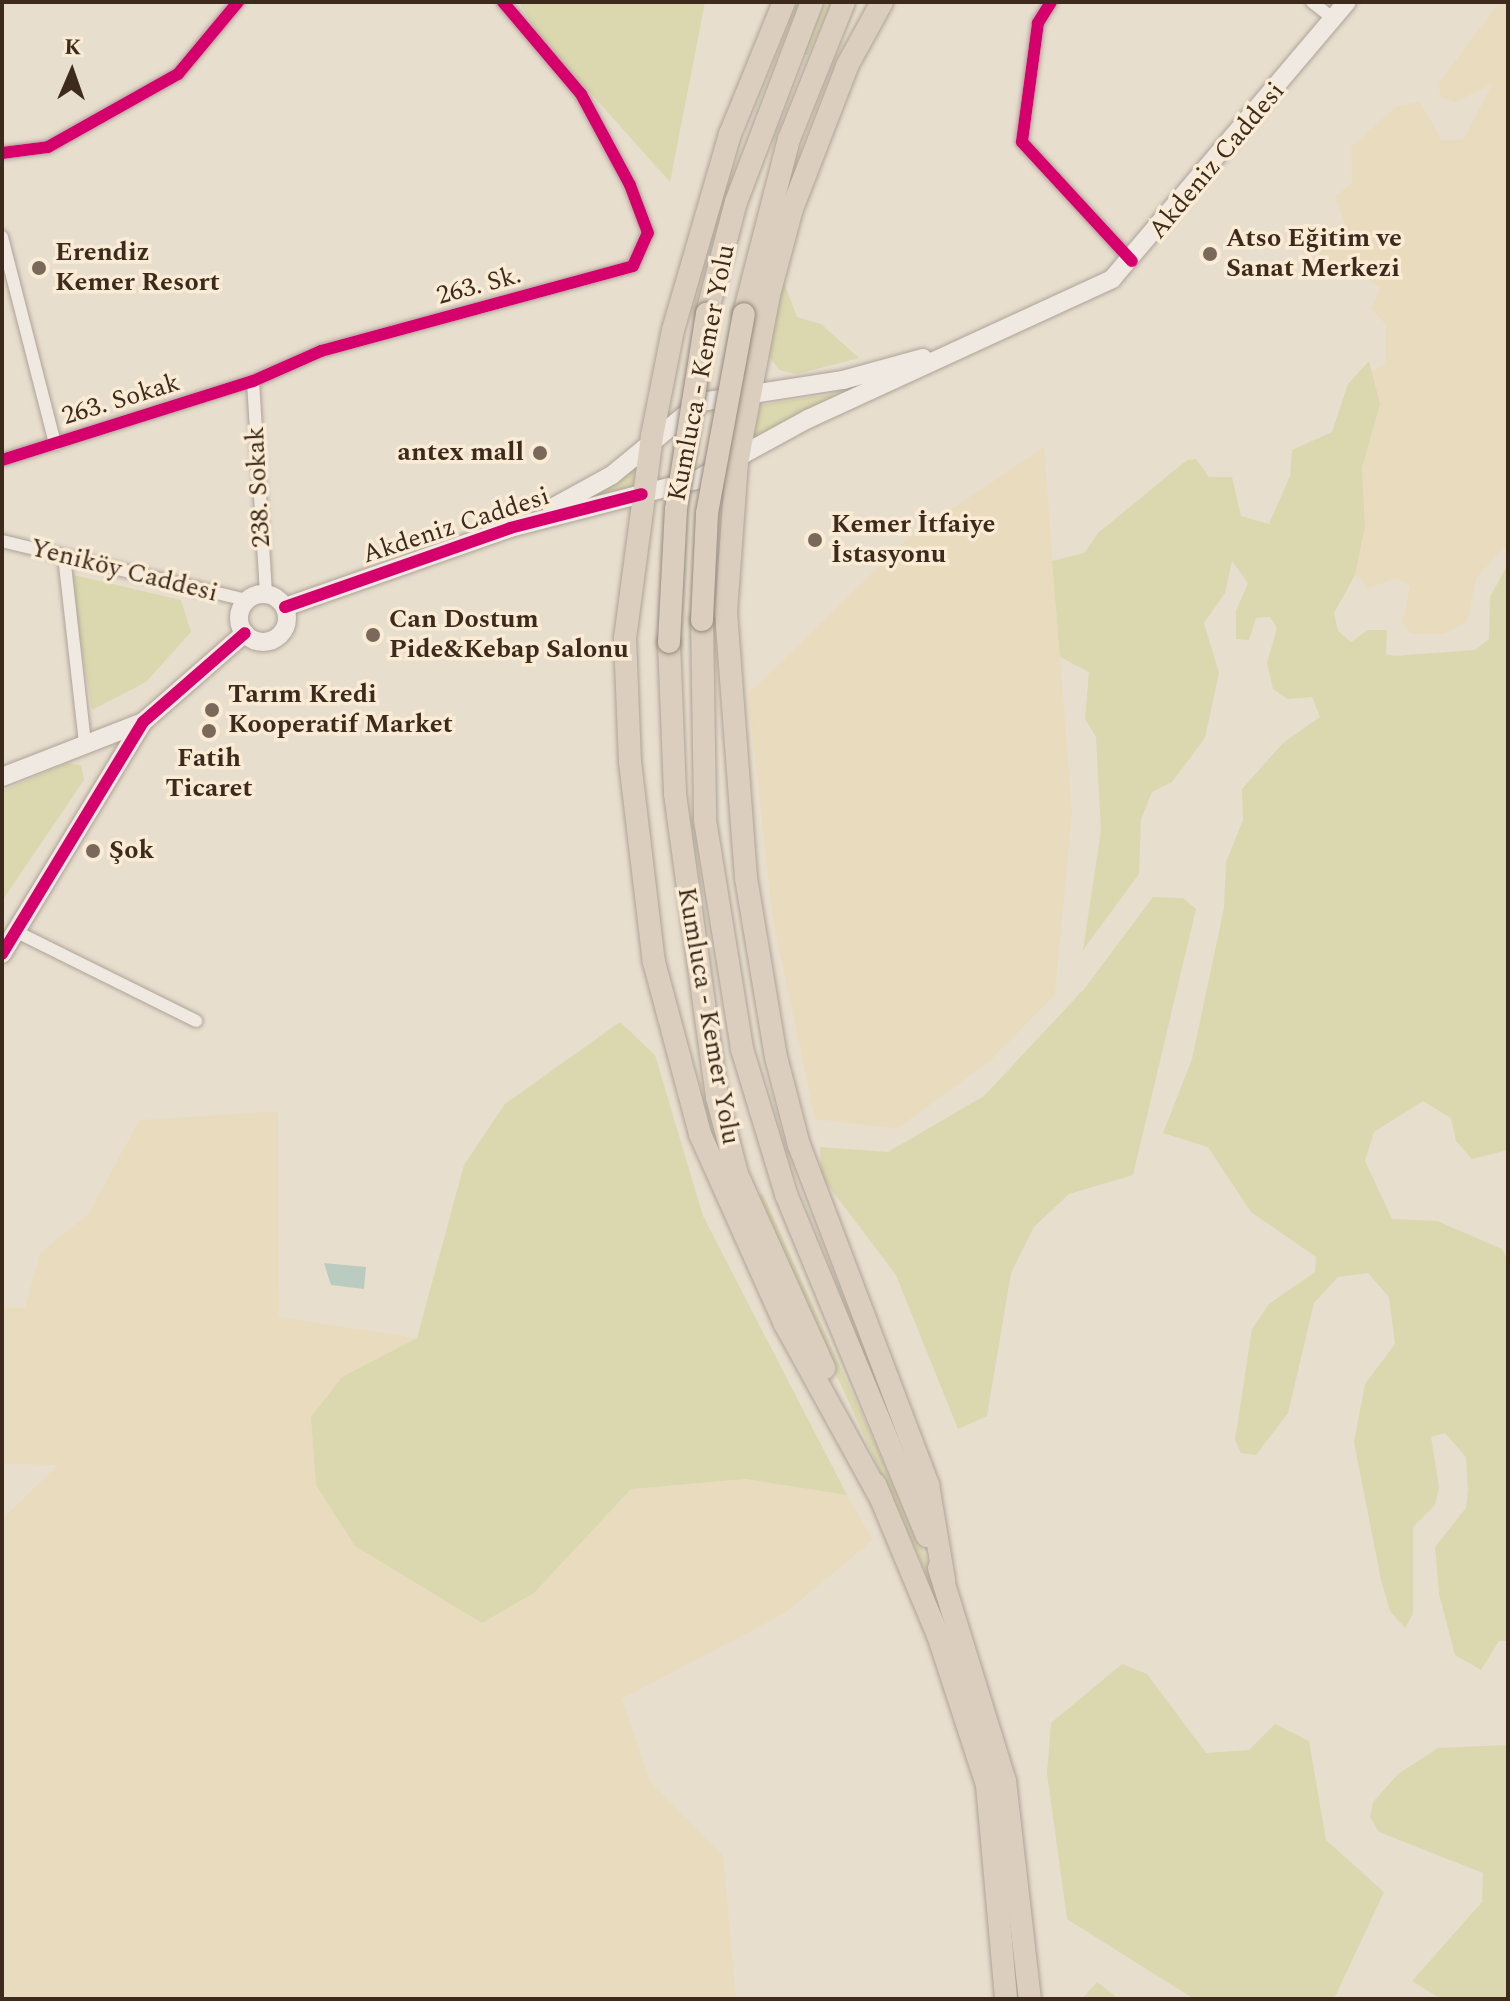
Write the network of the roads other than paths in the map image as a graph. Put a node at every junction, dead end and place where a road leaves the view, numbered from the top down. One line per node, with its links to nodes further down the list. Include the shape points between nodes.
1 (238, 2): 11 (street, via 178,74 48,147)
2 (503, 2): 15 (street, 263. Sk., via 581,94 630,185 648,233 633,266 321,351)
3 (784, 2): 17 (highway, via 730,134 673,330)
4 (812, 2): 35 (highway, Kumluca - Kemer Yolu, bridge, via 736,202 707,313 676,509 669,642 675,794 726,1138)
5 (844, 2): 36 (highway, Kumluca - Kemer Yolu, bridge, via 789,139 744,314 707,513 702,620 705,820 742,1049 786,1194)
6 (882, 2): 16 (highway, Kumluca - Kemer Yolu, via 848,64 792,209)
7 (1051, 2): 13 (street, via 1035,37 1022,142)
8 (1312, 2): 10 (street)
9 (1347, 2): 10 (street, Akdeniz Caddesi)
10 (1334, 19): 13 (street, Akdeniz Caddesi)
11 (2, 153)
12 (2, 237): 18 (street)
13 (1132, 261): 14 (street, Akdeniz Caddesi, via 1112,279)
14 (983, 342): 16 (street, Akdeniz Caddesi, via 843,380); 20 (street, Akdeniz Caddesi, via 808,419)
15 (253, 381): 18 (street, 263. Sokak); 25 (street, 238. Sokak)
16 (747, 393): 17 (street, Akdeniz Caddesi, via 701,402); 20 (highway, Kumluca - Kemer Yolu)
17 (652, 436): 21 (highway); 22 (street, Akdeniz Caddesi, via 612,475)
18 (55, 444): 19 (street, 263. Sokak)
19 (2, 460)
20 (737, 462): 21 (street, Akdeniz Caddesi); 36 (highway, Kumluca - Kemer Yolu, via 726,612 731,695 746,878 776,1057 799,1145 928,1485)
21 (642, 494): 22 (street, Akdeniz Caddesi); 35 (highway, via 625,638 630,762 654,962 700,1134 734,1219)
22 (510, 528): 27 (street, Akdeniz Caddesi)
23 (2, 541): 24 (street, Yeniköy Caddesi)
24 (64, 556): 26 (street, Yeniköy Caddesi); 30 (street)
25 (266, 594): 26 (street); 27 (street)
26 (246, 600): 28 (street, via 240,610)
27 (285, 607): 28 (street, via 277,638)
28 (245, 633): 29 (street)
29 (143, 722): 30 (street); 32 (street)
30 (85, 744): 31 (street)
31 (2, 777)
32 (17, 932): 33 (street); 34 (street)
33 (2, 954)
34 (196, 1021)
35 (880, 1497): 37 (highway, Kumluca - Kemer Yolu, via 938,1635 987,1785)
36 (944, 1580): 38 (highway, Kumluca - Kemer Yolu, via 1005,1781)
37 (1006, 1999)
38 (1030, 1999)

